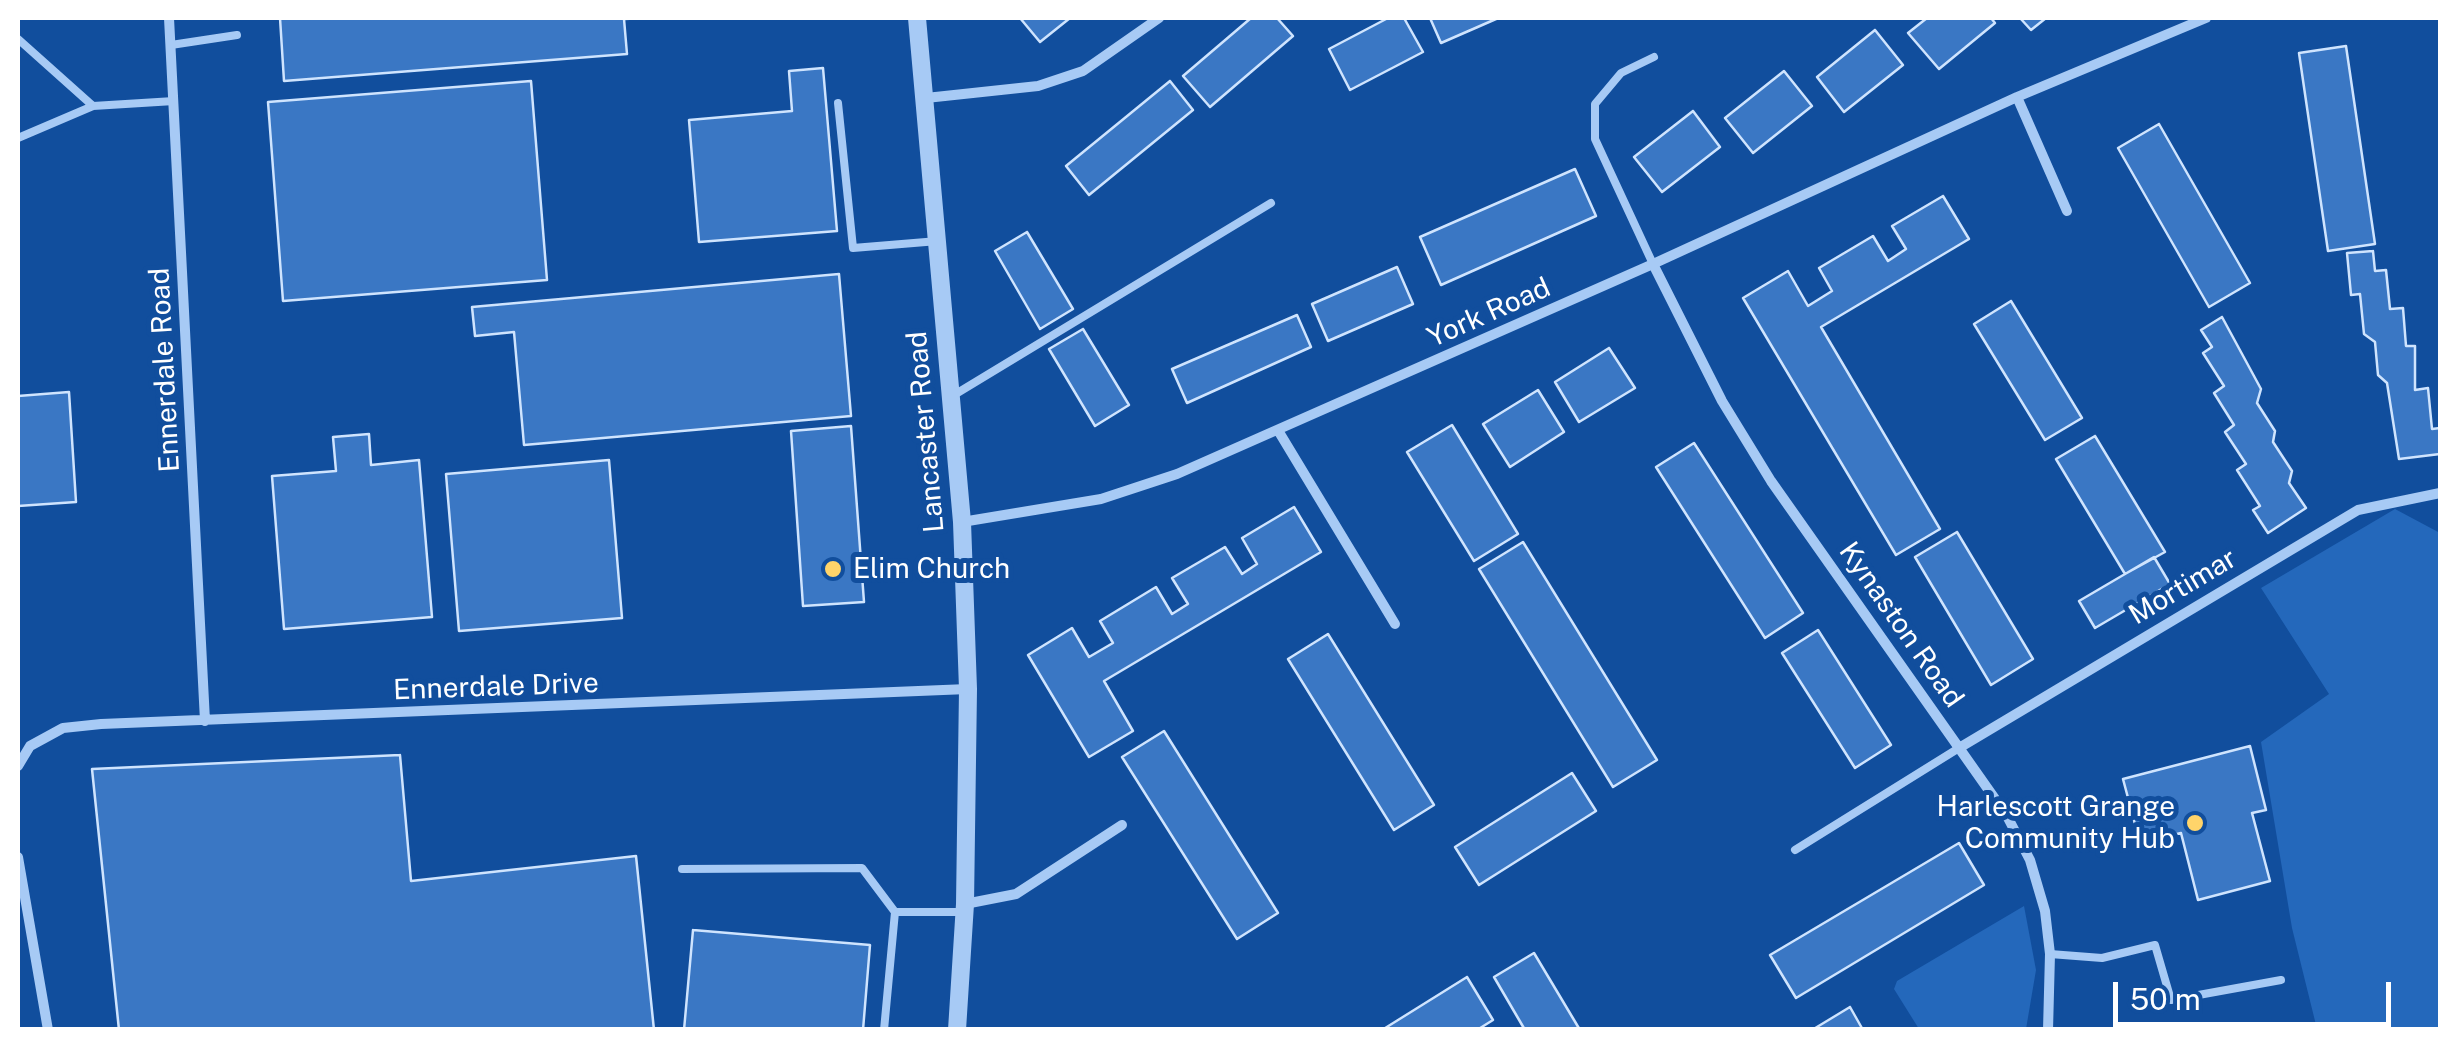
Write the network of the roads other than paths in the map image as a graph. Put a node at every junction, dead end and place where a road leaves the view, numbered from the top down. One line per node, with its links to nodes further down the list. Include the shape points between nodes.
1 (170, 18): 7 (street, Ennerdale Road)
2 (918, 18): 10 (street, Lancaster Road)
3 (1159, 18): 10 (street, via 1083,71)
4 (2206, 18): 9 (street, York Road)
5 (237, 36): 7 (lane)
6 (18, 38): 13 (lane)
7 (171, 45): 11 (street, Ennerdale Road)
8 (1654, 57): 18 (lane, via 1621,73 1594,104 1594,138)
9 (2017, 97): 16 (street); 18 (street, York Road)
10 (926, 98): 17 (street, Lancaster Road)
11 (174, 101): 13 (lane); 25 (street, Ennerdale Road)
12 (838, 103): 17 (lane, via 853,248)
13 (93, 106): 14 (lane)
14 (18, 138)
15 (1271, 203): 19 (lane)
16 (2067, 210)
17 (938, 241): 19 (street, Lancaster Road)
18 (1653, 264): 20 (street, York Road); 26 (street, Kynaston Road, via 1771,481)
19 (950, 397): 22 (street, Lancaster Road)
20 (1279, 432): 22 (street, York Road, via 1101,499); 23 (street)
21 (2440, 493): 26 (street, Mortimar, via 2358,510)
22 (962, 522): 24 (street, Lancaster Road)
23 (1395, 624)
24 (968, 689): 25 (street, Ennerdale Drive); 32 (street, Lancaster Road)
25 (205, 720): 27 (street, Ennerdale Drive, via 63,728 30,746)
26 (1960, 748): 29 (lane); 35 (street, Kynaston Road, via 2030,860)
27 (18, 766)
28 (1122, 826): 32 (street, via 1016,894)
29 (1795, 850)
30 (18, 857): 33 (street)
31 (682, 870): 34 (lane, via 862,868)
32 (965, 908): 34 (lane); 39 (street, Lancaster Road)
33 (22, 911): 37 (street)
34 (895, 912): 38 (lane)
35 (2050, 954): 36 (lane, via 2102,958 2154,945 2170,1000); 40 (street, Kynaston Road)
36 (2280, 980)
37 (48, 1030)
38 (884, 1030)
39 (957, 1030)
40 (2048, 1030)

